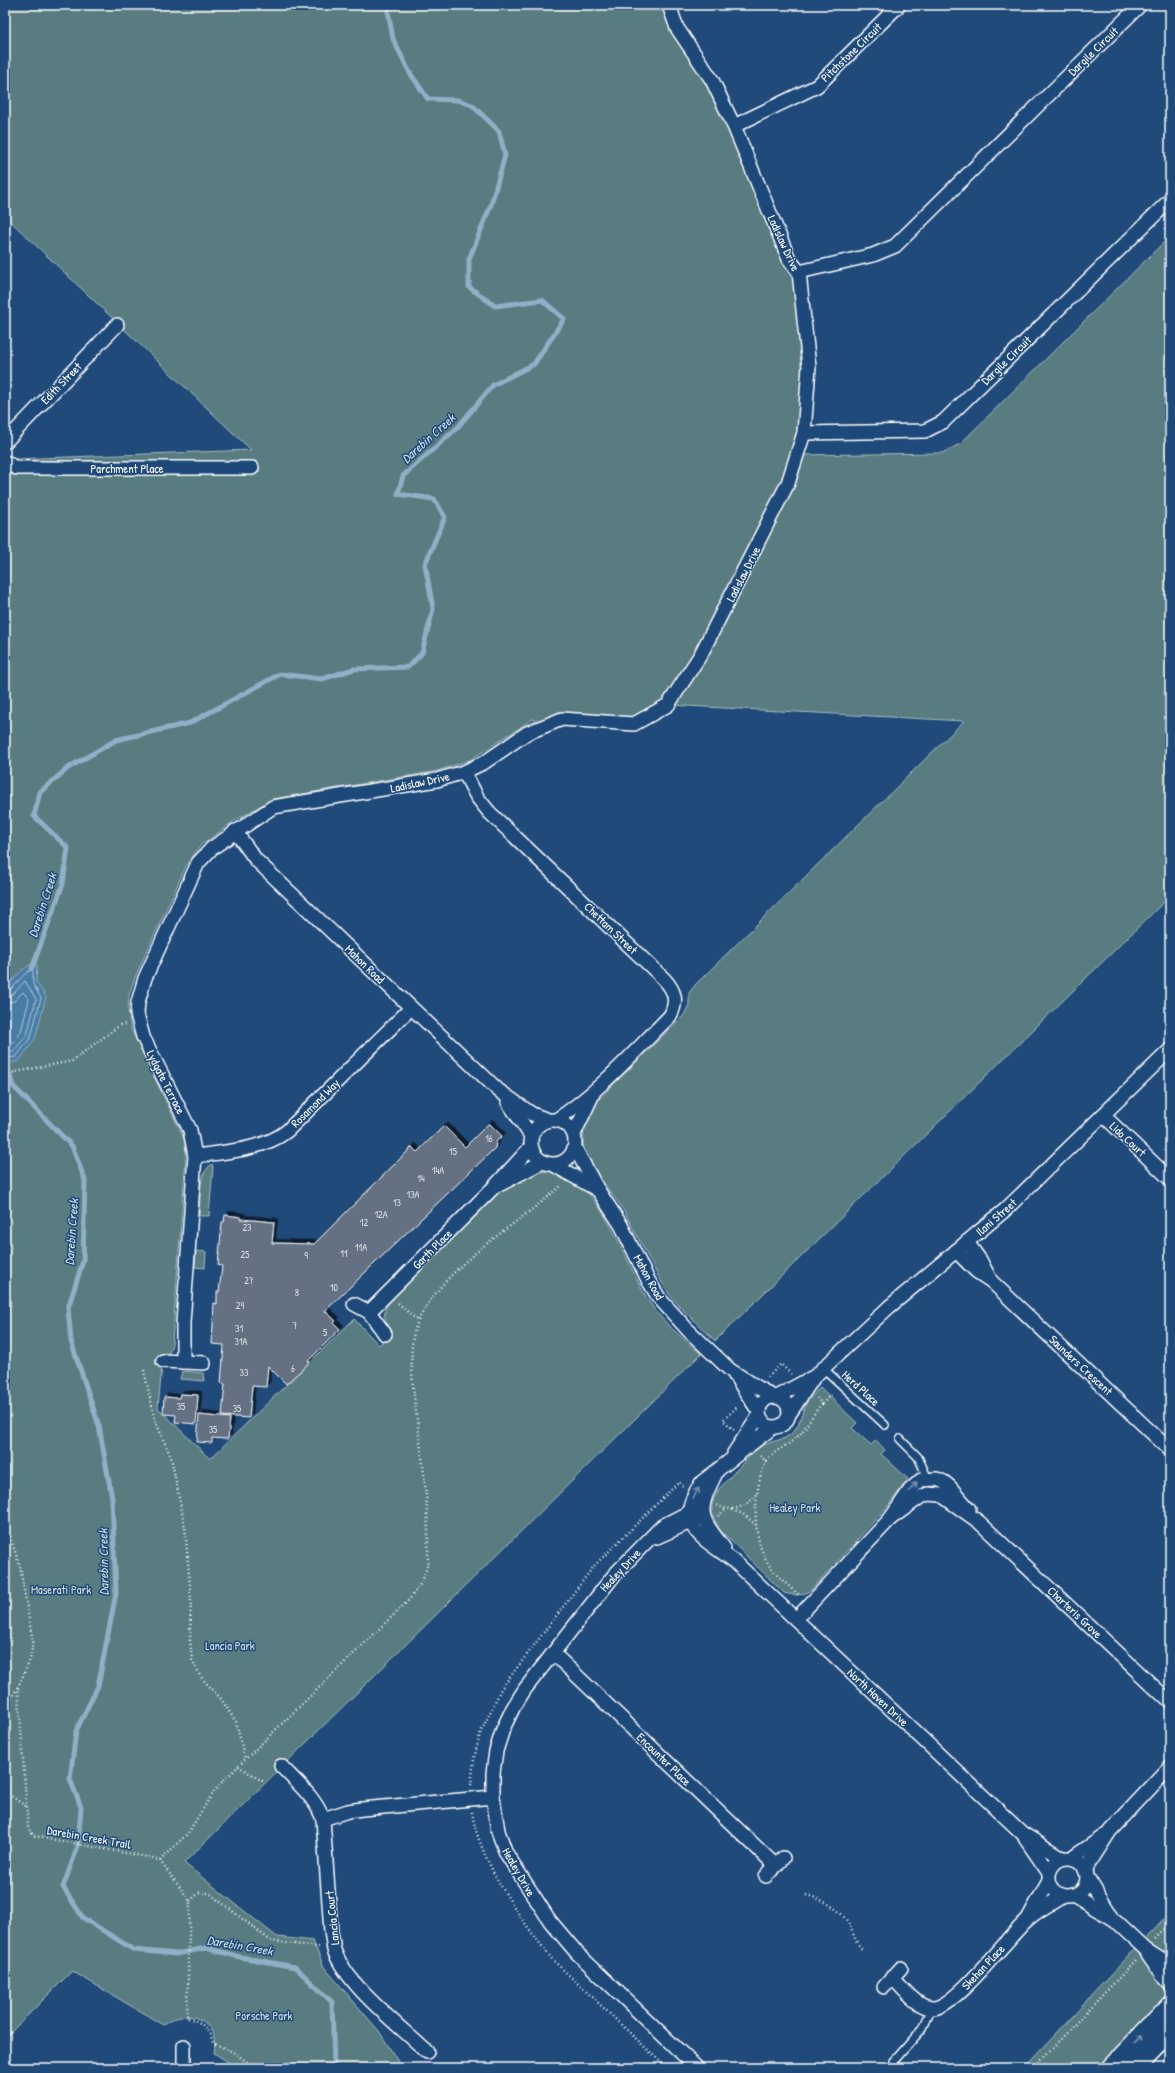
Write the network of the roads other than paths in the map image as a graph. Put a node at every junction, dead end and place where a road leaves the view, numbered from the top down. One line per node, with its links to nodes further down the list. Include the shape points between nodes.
1 (669, 5): 4 (street, Ladislaw Drive, via 677,28 712,80)
2 (899, 5): 4 (street, Pitchstone Circuit, via 816,86)
3 (1140, 5): 6 (street, Dargile Circuit, via 895,246 873,255)
4 (734, 126): 6 (street, Ladislaw Drive, via 789,259)
5 (1170, 200): 8 (street, Dargile Circuit, via 943,422 925,431)
6 (799, 272): 8 (street, Ladislaw Drive, via 809,367)
7 (117, 325): 9 (street, Edith Street)
8 (804, 433): 12 (street, Ladislaw Drive, via 788,483 701,654 668,705 634,724 562,719 527,733 485,762)
9 (5, 442)
10 (5, 462): 11 (street, Parchment Place, via 16,468)
11 (252, 468)
12 (464, 772): 13 (street, Ladislaw Drive, via 438,780 286,804 265,812); 16 (street, Chettam Street, via 477,797 489,812 664,979 674,992 676,1000 670,1016)
13 (235, 831): 14 (street, Mahon Road, via 256,860); 23 (street, Lydgate Terrace, via 205,854 193,872 145,978 138,1002 138,1022 143,1037 190,1130)
14 (411, 1008): 17 (street, Mahon Road); 23 (street, Rosamond Way, via 277,1138)
15 (1170, 1050): 18 (street, Ilani Street)
16 (598, 1086): 19 (street, Chettam Street, via 572,1110); 20 (street, Chettam Street)
17 (501, 1093): 19 (street, Mahon Road, via 532,1114); 21 (street, Mahon Road)
18 (1103, 1116): 25 (street, Lido Court); 28 (street, Ilani Street, via 1043,1174)
19 (552, 1120): 20 (street, via 568,1125); 21 (street, via 537,1126)
20 (574, 1134): 22 (street)
21 (531, 1142): 24 (street, via 533,1153); 26 (street, Garth Place)
22 (575, 1148): 24 (street, via 567,1160); 27 (street, Mahon Road)
23 (195, 1156): 35 (street, Lydgate Terrace, via 183,1320)
24 (548, 1163): 26 (street, Garth Place); 27 (street, Mahon Road)
25 (1170, 1179)
26 (495, 1186): 32 (street, Garth Place)
27 (598, 1190): 38 (street, Mahon Road, via 621,1225 659,1298)
28 (966, 1242): 29 (street, Ilani Street); 30 (street, Saunders Crescent)
29 (956, 1251): 30 (street, Saunders Crescent, via 976,1272); 37 (street, Ilani Street, via 861,1332)
30 (992, 1281): 46 (street, Saunders Crescent)
31 (354, 1304): 32 (street)
32 (369, 1312): 33 (street)
33 (384, 1334)
34 (163, 1361): 35 (street)
35 (183, 1362): 36 (street)
36 (204, 1363)
37 (819, 1372): 39 (street, Ilani Street); 40 (street, Ilani Street); 42 (lane, Herd Place, via 839,1384)
38 (753, 1392): 39 (street, Mahon Road); 41 (street, Mahon Road)
39 (774, 1397): 40 (street, via 784,1400); 41 (street, via 761,1404)
40 (790, 1413): 43 (street, via 782,1426)
41 (759, 1414): 43 (street, via 764,1424); 45 (street)
42 (885, 1425)
43 (772, 1428): 45 (street)
44 (900, 1439): 47 (lane, via 918,1457)
45 (746, 1442): 48 (street, via 722,1467)
46 (1170, 1450)
47 (928, 1479): 51 (street, Charteris Grove, one-way to 47, via 915,1484); 52 (street, Charteris Grove, via 937,1479 950,1487)
48 (699, 1497): 49 (street); 50 (street, one-way to 48)
49 (703, 1515): 50 (street, Healey Drive); 53 (street, North Haven Drive, via 708,1528)
50 (690, 1517): 53 (street, North Haven Drive, via 700,1536); 55 (street, Healey Drive, via 646,1542 598,1593)
51 (890, 1519): 52 (street, Charteris Grove, via 919,1498 934,1493 941,1495); 54 (street, Charteris Grove)
52 (979, 1522): 56 (street, Charteris Grove)
53 (734, 1561): 54 (street, North Haven Drive)
54 (796, 1619): 62 (street, North Haven Drive)
55 (553, 1653): 59 (street, Healey Drive, via 516,1703 503,1729 496,1752); 65 (street, Encounter Place, via 780,1862)
56 (1170, 1702)
57 (281, 1766): 60 (street, Lancia Court, via 312,1799)
58 (1170, 1767): 61 (street)
59 (493, 1797): 60 (street, via 362,1809); 81 (street, Healey Drive, via 498,1831 506,1853 550,1921 576,1953)
60 (323, 1819): 78 (street, Lancia Court, via 334,1949 356,1985)
61 (1110, 1831): 63 (street); 64 (street)
62 (1022, 1833): 63 (street, North Haven Drive); 66 (street, North Haven Drive)
63 (1067, 1858): 64 (street, via 1078,1860); 66 (street, via 1052,1866)
64 (1086, 1874): 67 (street, via 1083,1888); 69 (street)
65 (766, 1876)
66 (1049, 1877): 67 (street, via 1054,1890); 68 (street, Skehan Place)
67 (1068, 1895): 68 (street, Skehan Place); 69 (street)
68 (1028, 1919): 75 (street, Skehan Place, via 953,1998)
69 (1114, 1920): 70 (street)
70 (1145, 1949): 71 (street); 73 (street)
71 (1170, 1965)
72 (901, 1968): 75 (street, via 888,1982)
73 (1170, 1983)
74 (1170, 2006): 82 (main road, one-way to 74)
75 (932, 2008): 79 (lane, via 923,2028)
76 (1170, 2032): 83 (main road)
77 (184, 2046): 80 (street)
78 (427, 2052)
79 (894, 2061)
80 (184, 2068)
81 (697, 2068)
82 (1111, 2068)
83 (1135, 2068)

